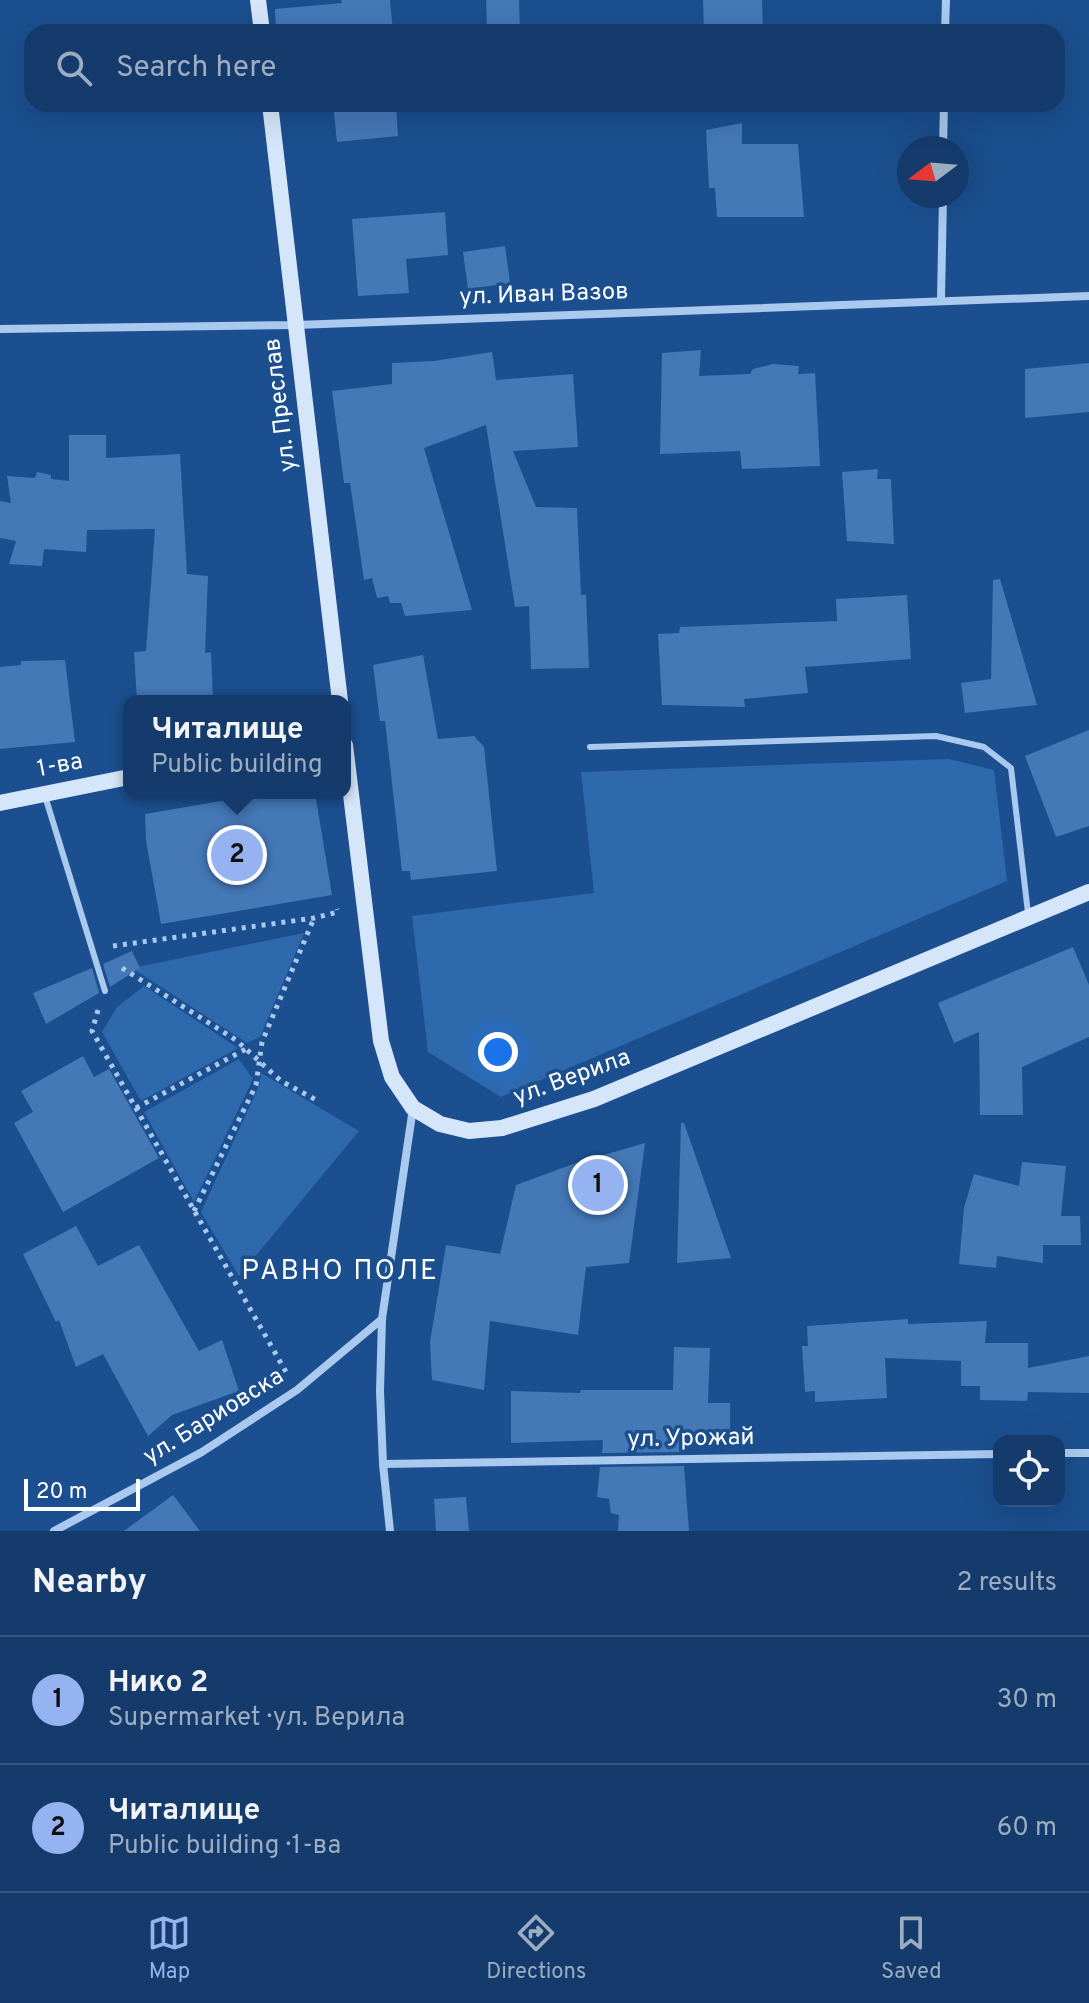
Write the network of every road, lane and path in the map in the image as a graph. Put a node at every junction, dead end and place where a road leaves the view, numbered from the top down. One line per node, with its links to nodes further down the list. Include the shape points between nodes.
1 (258, 0): 3 (street)
2 (946, 0): 4 (street)
3 (261, 24)
4 (945, 24)
5 (271, 112): 11 (street, ул. Преслав)
6 (944, 112): 7 (street)
7 (943, 136)
8 (943, 208): 10 (street)
9 (1089, 296): 10 (street, ул. Иван Вазов)
10 (941, 300): 11 (street, ул. Иван Вазов)
11 (296, 325): 12 (street, ул. Иван Вазов); 13 (street, ул. Преслав)
12 (0, 329)
13 (339, 695)
14 (590, 747): 21 (lane, via 936,736 984,747 1011,768)
15 (123, 778): 16 (street, 1-ва)
16 (44, 794): 18 (street, 1-ва); 23 (lane)
17 (351, 795): 29 (street, ул. Верила, via 381,1041 392,1077)
18 (0, 803)
19 (1089, 892): 21 (street, ул. Верила)
20 (337, 897): 22 (path, via 338,912)
21 (1028, 917): 29 (street, ул. Верила, via 543,1117 469,1131 440,1124)
22 (314, 918): 23 (path); 26 (path, via 262,1042)
23 (90, 949): 24 (lane); 25 (path)
24 (105, 991): 28 (path, via 92,1031)
25 (246, 1049): 26 (path); 28 (path)
26 (259, 1061): 27 (path, via 281,1081); 30 (path, via 256,1085)
27 (320, 1102)
28 (136, 1108): 30 (path)
29 (413, 1108): 31 (street)
30 (194, 1211): 32 (path)
31 (382, 1319): 32 (street, ул. Бариовска); 36 (street)
32 (297, 1390): 37 (street, ул. Бариовска, via 202,1452)
33 (1065, 1453): 34 (street)
34 (1089, 1453)
35 (993, 1454): 36 (street, ул. Урожай)
36 (383, 1464): 38 (street)
37 (54, 1531)
38 (390, 1531)

